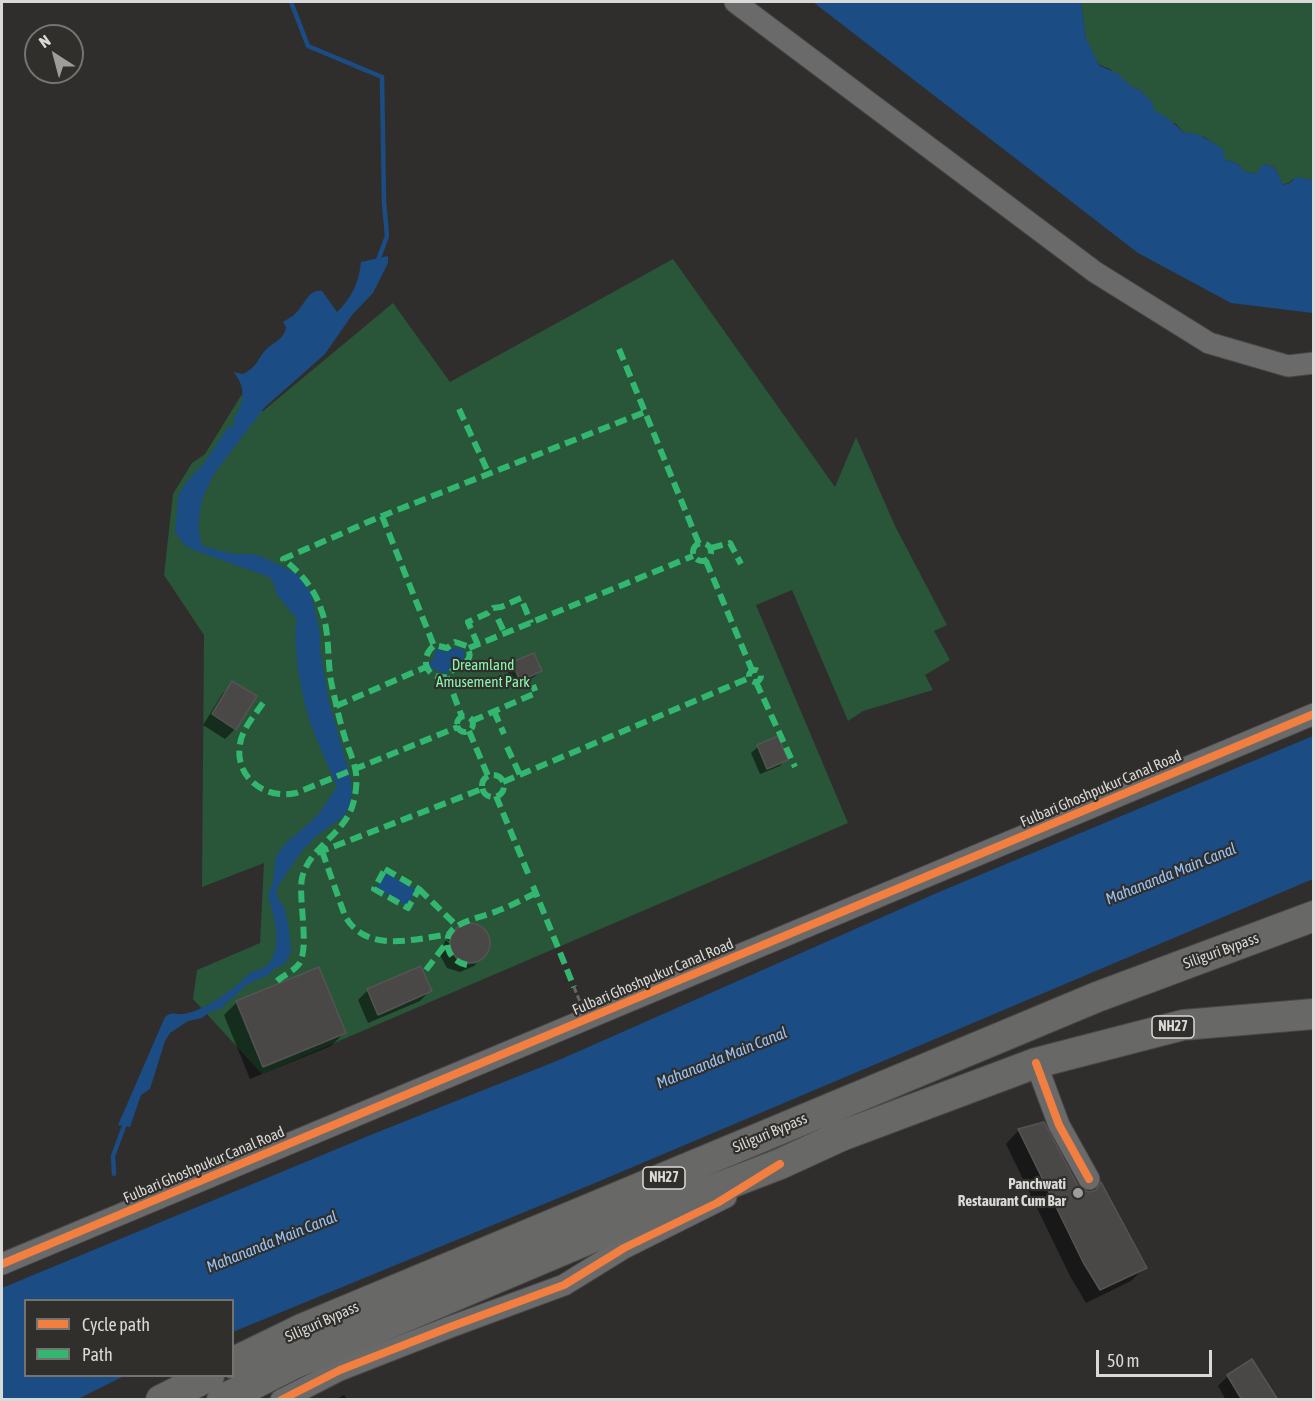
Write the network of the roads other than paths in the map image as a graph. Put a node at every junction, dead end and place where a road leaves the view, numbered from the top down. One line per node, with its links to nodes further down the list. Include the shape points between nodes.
1 (735, 2): 2 (street, via 1095,272 1209,343 1288,366)
2 (1314, 363)
3 (1314, 714): 9 (street, Fulbari Ghoshpukur Canal Road)
4 (1314, 916): 10 (highway, Siliguri Bypass / NH27, via 1065,1010 304,1328)
5 (1314, 1014): 6 (highway, NH27, via 1183,1025)
6 (1036, 1063): 7 (highway, NH27, via 841,1136); 8 (street, via 1059,1125)
7 (780, 1164): 11 (highway, NH27); 13 (street, via 717,1203 624,1248 564,1285 340,1370)
8 (1089, 1179)
9 (2, 1264)
10 (234, 1362)
11 (219, 1391): 12 (highway, NH27)
12 (166, 1397)
13 (281, 1400)

